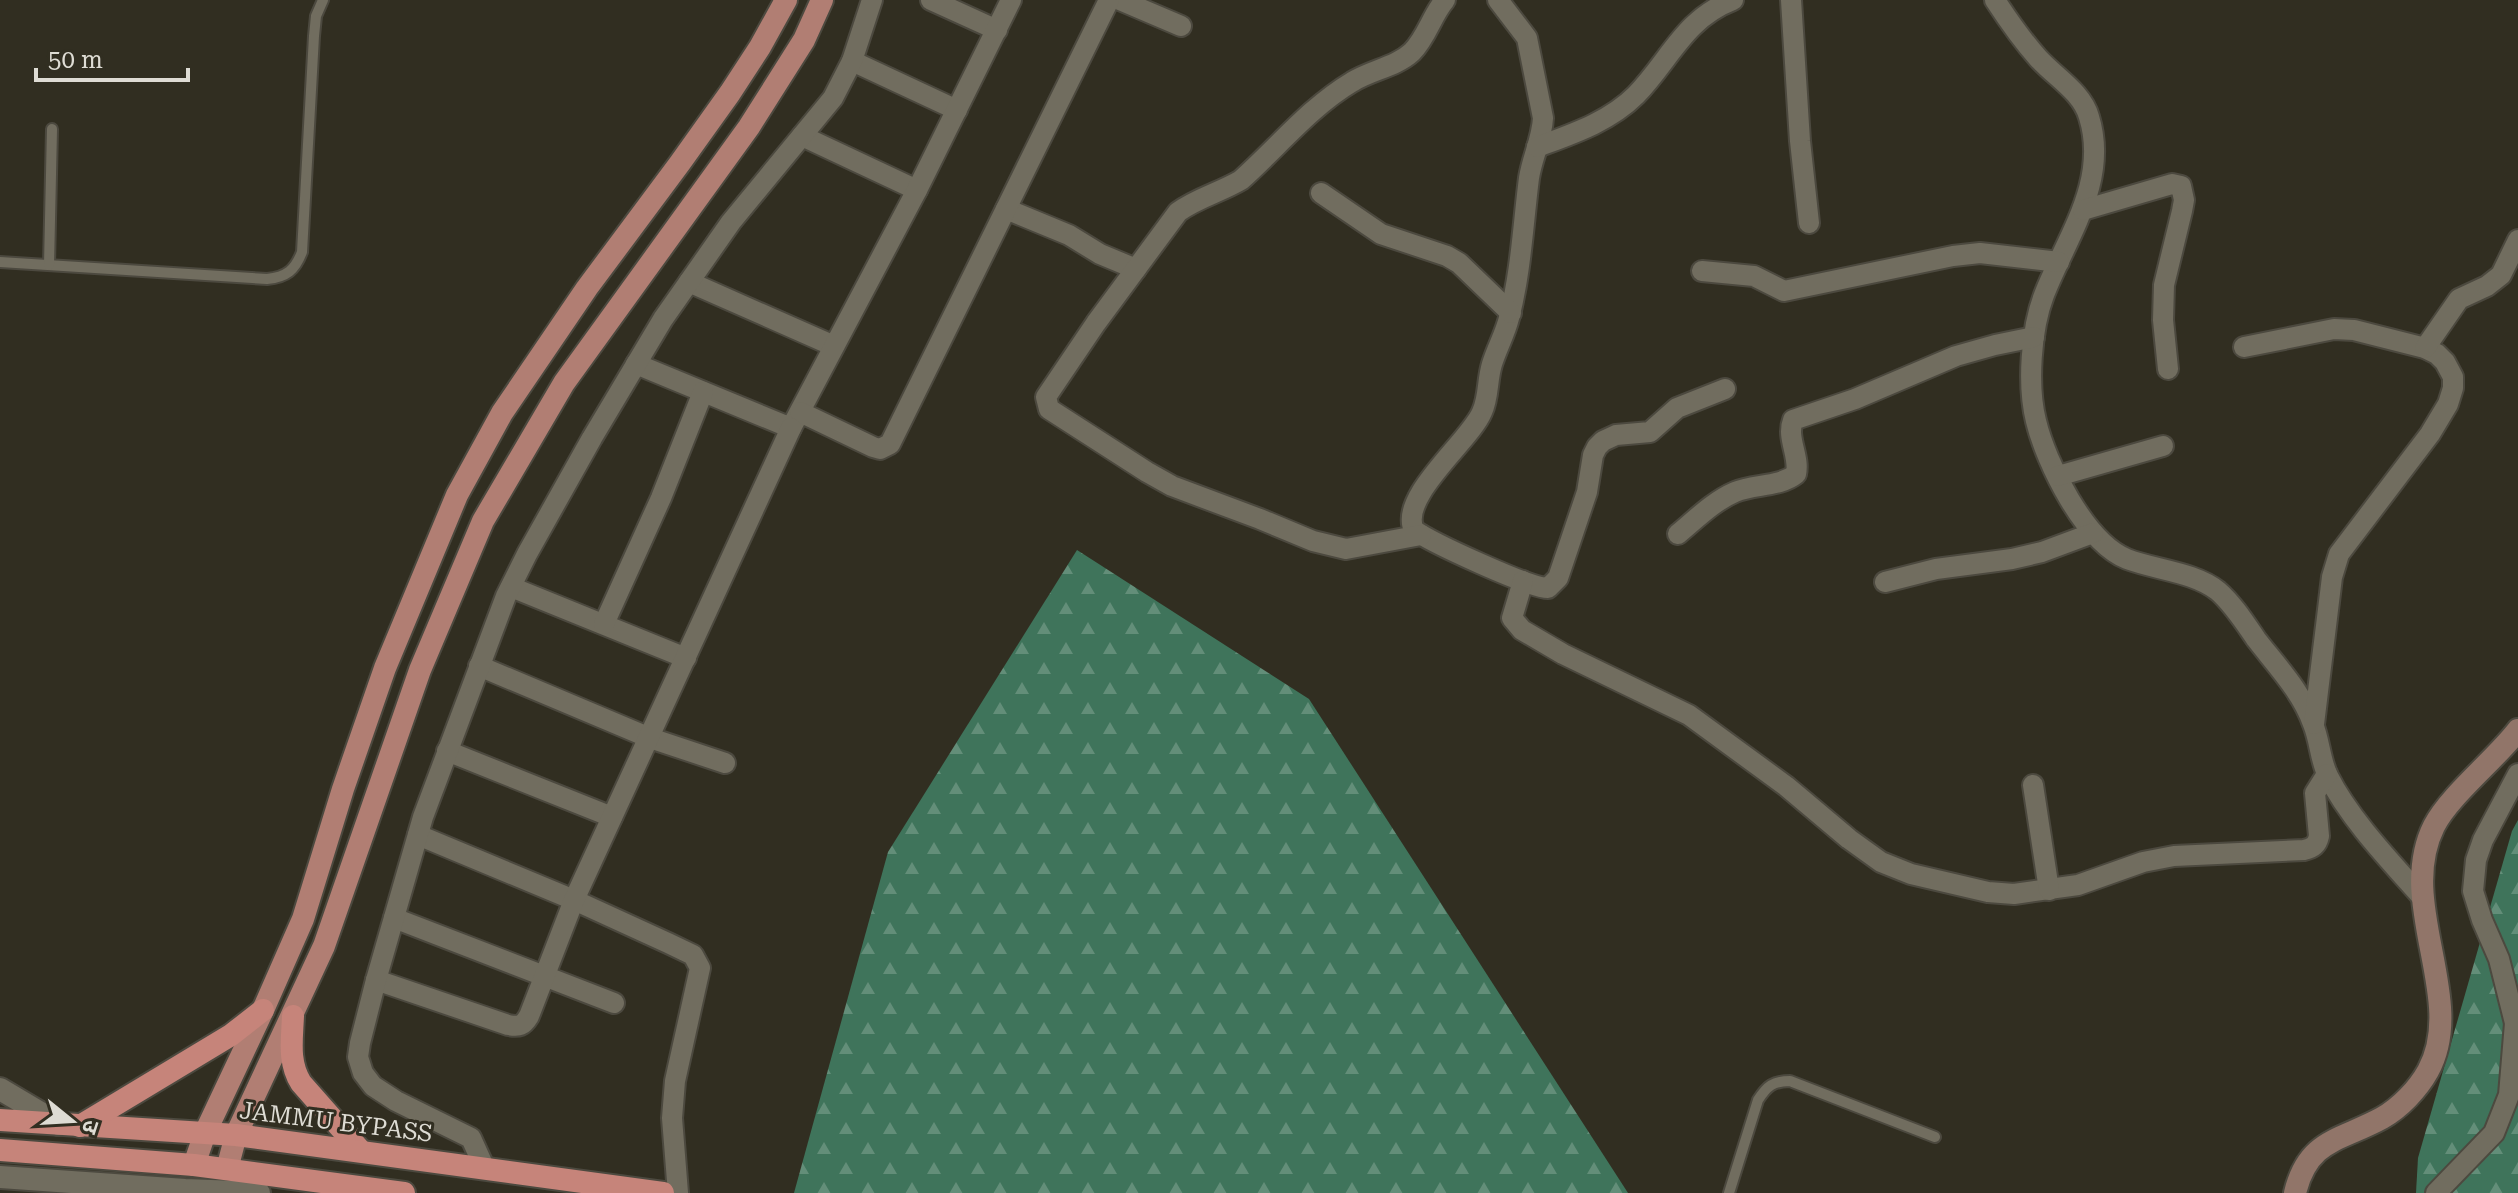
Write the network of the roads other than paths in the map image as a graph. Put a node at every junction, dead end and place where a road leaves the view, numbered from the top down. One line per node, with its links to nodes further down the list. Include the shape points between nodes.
1 (323, 0): 29 (lane, via 314,36 302,252 291,271 267,279)
2 (786, 0): 71 (main road, via 730,93 502,413 457,495 390,655 303,919)
3 (822, 0): 72 (main road, via 804,40 749,127 564,383 483,521 420,670 339,907)
4 (872, 0): 16 (street)
5 (931, 0): 15 (street)
6 (1011, 0): 15 (street)
7 (1109, 0): 23 (street)
8 (1120, 0): 14 (street)
9 (1445, 0): 30 (street, via 1413,51 1352,81 1241,180 1178,212)
10 (1498, 0): 20 (street, via 1531,50 1543,118)
11 (1733, 0): 20 (street, via 1704,14 1635,95 1606,118)
12 (1791, 0): 25 (street)
13 (1995, 0): 24 (street, via 2014,30 2082,101 2089,116 2094,163)
14 (1181, 26)
15 (997, 30): 17 (street)
16 (852, 61): 17 (street); 19 (street, via 833,98)
17 (957, 110): 21 (street)
18 (52, 129): 29 (lane)
19 (802, 136): 21 (street); 32 (street)
20 (1537, 147): 33 (street)
21 (917, 190): 35 (street)
22 (1321, 193): 33 (street, via 1381,234 1459,263)
23 (1006, 209): 30 (street); 42 (street, via 890,444 880,449)
24 (2083, 210): 28 (street); 39 (street, via 2172,184 2181,186 2184,200 2164,285)
25 (1809, 223)
26 (2518, 240): 37 (street, via 2501,275 2459,299)
27 (0, 262): 29 (lane)
28 (2059, 262): 31 (street, via 1980,253 1784,291 1754,276); 34 (street)
29 (49, 265)
30 (1131, 267): 47 (street, via 1050,390 1049,409 1172,486 1313,541 1346,549)
31 (1702, 271)
32 (689, 282): 35 (street); 38 (street)
33 (1511, 313): 47 (street, via 1491,365 1482,413 1418,500 1411,525)
34 (2034, 337): 44 (street, via 2036,420); 46 (street, via 1956,356 1855,399 1801,415 1790,425 1796,474 1735,492)
35 (834, 346): 42 (street)
36 (2244, 347): 37 (street, via 2334,329)
37 (2425, 348): 54 (street, via 2445,362 2453,388 2430,434 2339,554)
38 (636, 364): 41 (street); 50 (street)
39 (2168, 369)
40 (1725, 389): 48 (street, via 1677,408 1650,432 1603,441 1593,455 1587,492 1558,578 1543,589)
41 (703, 392): 42 (street); 51 (street)
42 (795, 420): 52 (street)
43 (2163, 446): 44 (street)
44 (2058, 476): 45 (street)
45 (2093, 533): 49 (street, via 2042,552); 54 (street, via 2124,558 2199,580 2218,592 2303,701)
46 (1678, 534)
47 (1421, 535): 48 (street)
48 (1523, 581): 64 (street, via 1512,618 1522,630 1689,715 1881,862 1988,892)
49 (1885, 582)
50 (511, 587): 51 (street); 53 (street)
51 (604, 624): 52 (street)
52 (686, 658): 56 (street)
53 (479, 666): 56 (street); 57 (street)
54 (2314, 724): 59 (street)
55 (2518, 730): 65 (main road, via 2434,825)
56 (650, 738): 58 (street); 62 (street)
57 (447, 751): 62 (street); 63 (street)
58 (725, 763)
59 (2327, 774): 64 (street, via 2315,793 2319,836 2313,848 2174,856); 65 (street)
60 (2518, 774): 92 (street, via 2479,850 2473,891 2499,959 2515,1023 2509,1095 2494,1133)
61 (2033, 785): 64 (street)
62 (612, 817): 66 (street)
63 (418, 835): 66 (street); 67 (street)
64 (2049, 890)
65 (2421, 896): 91 (main road, via 2440,1005 2429,1070 2386,1116 2315,1152)
66 (574, 900): 68 (street); 89 (street, via 699,962 672,1118)
67 (394, 918): 68 (street); 69 (street)
68 (545, 975): 69 (street, via 529,1016 518,1027); 70 (street)
69 (376, 980): 83 (street, via 358,1057 363,1073 396,1101 471,1138)
70 (614, 1003)
71 (263, 1010): 75 (highway, via 231,1035); 76 (main road)
72 (293, 1016): 77 (main road); 80 (highway, via 294,1071)
73 (0, 1089): 75 (street)
74 (0, 1120): 75 (highway, JAMMU BYPASS)
75 (69, 1125): 76 (highway, JAMMU BYPASS)
76 (205, 1133): 77 (highway, JAMMU BYPASS); 81 (main road)
77 (236, 1135): 80 (highway, JAMMU BYPASS); 82 (main road)
78 (1935, 1137): 90 (lane, via 1790,1081 1777,1081 1758,1100)
79 (0, 1150): 81 (highway)
80 (360, 1150): 83 (highway, JAMMU BYPASS)
81 (194, 1165): 82 (highway)
82 (227, 1169): 87 (highway)
83 (485, 1169): 88 (highway, JAMMU BYPASS)
84 (0, 1177): 85 (street)
85 (214, 1192): 86 (street)
86 (259, 1193)
87 (401, 1193)
88 (663, 1193)
89 (678, 1193)
90 (1729, 1193)
91 (2295, 1193)
92 (2436, 1193)

